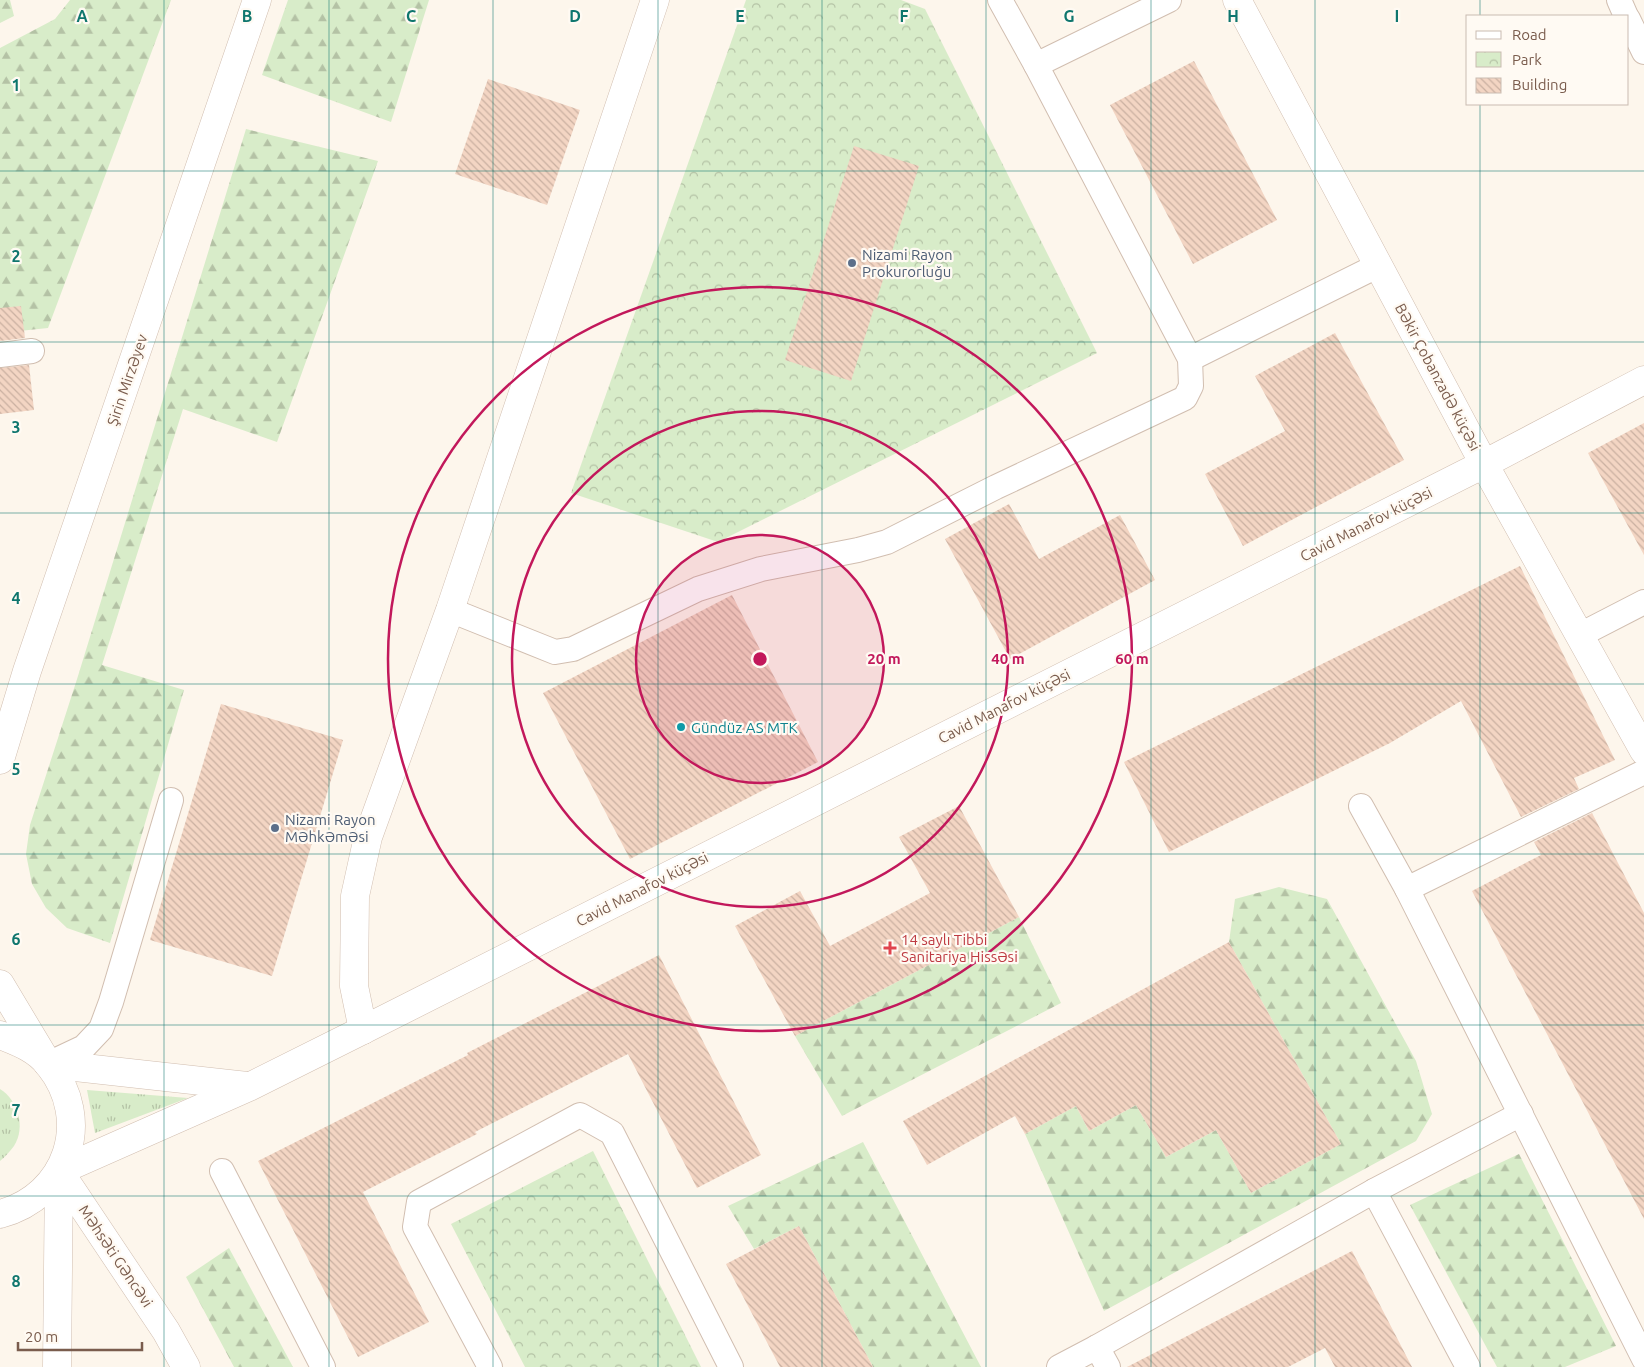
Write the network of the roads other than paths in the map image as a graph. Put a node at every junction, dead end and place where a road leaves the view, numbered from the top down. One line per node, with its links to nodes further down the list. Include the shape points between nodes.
1 (257, 0): 20 (street, Şirin Mirzəyev)
2 (656, 0): 18 (street)
3 (1000, 0): 10 (lane)
4 (1169, 0): 10 (lane)
5 (1237, 0): 11 (street, Bəkir Çobanzadə küçəsi)
6 (1619, 0): 7 (lane)
7 (1626, 15)
8 (1629, 22): 9 (lane)
9 (1644, 52)
10 (1036, 65): 14 (lane)
11 (1379, 266): 14 (lane); 16 (street, Bəkir Çobanzadə küçəsi)
12 (32, 351): 13 (lane)
13 (0, 355)
14 (1190, 359): 18 (lane, via 1191,386 1185,398 887,542 761,570 698,589 573,649 555,652)
15 (1644, 380): 16 (street, Cavid Manafov küçəsi)
16 (1484, 464): 19 (street, Bəkir Çobanzadə küçəsi); 29 (street, Cavid Manafov küçəsi)
17 (1644, 602): 19 (lane)
18 (450, 610): 29 (street, via 368,837 355,896 354,986)
19 (1580, 635): 22 (street, Bəkir Çobanzadə küçəsi)
20 (27, 671): 21 (street); 23 (street, Şirin Mirzəyev)
21 (0, 699)
22 (1644, 751)
23 (0, 760)
24 (1644, 772): 27 (lane)
25 (171, 800): 31 (lane, via 101,1029 84,1047)
26 (1361, 806): 27 (lane)
27 (1407, 889): 33 (lane)
28 (0, 984): 31 (street)
29 (363, 1030): 32 (street, Cavid Manafov küçəsi)
30 (0, 1035): 31 (street, via 26,1046)
31 (48, 1064): 32 (street); 35 (street, via 64,1088 71,1116 70,1144)
32 (249, 1086): 35 (street, Cavid Manafov küçəsi)
33 (1521, 1114): 36 (lane); 39 (lane)
34 (222, 1171): 43 (lane)
35 (59, 1172): 37 (street, via 41,1194 17,1209); 41 (street); 42 (street, Məhsəti Gəncəvi)
36 (1374, 1190): 38 (lane); 47 (lane)
37 (0, 1214)
38 (1102, 1357): 46 (lane)
39 (1644, 1359)
40 (1644, 1363): 48 (lane)
41 (57, 1367)
42 (186, 1367)
43 (323, 1367)
44 (490, 1367): 45 (lane, via 415,1227 419,1202 580,1115 612,1133)
45 (731, 1367)
46 (1059, 1367)
47 (1468, 1367)
48 (1637, 1367)

